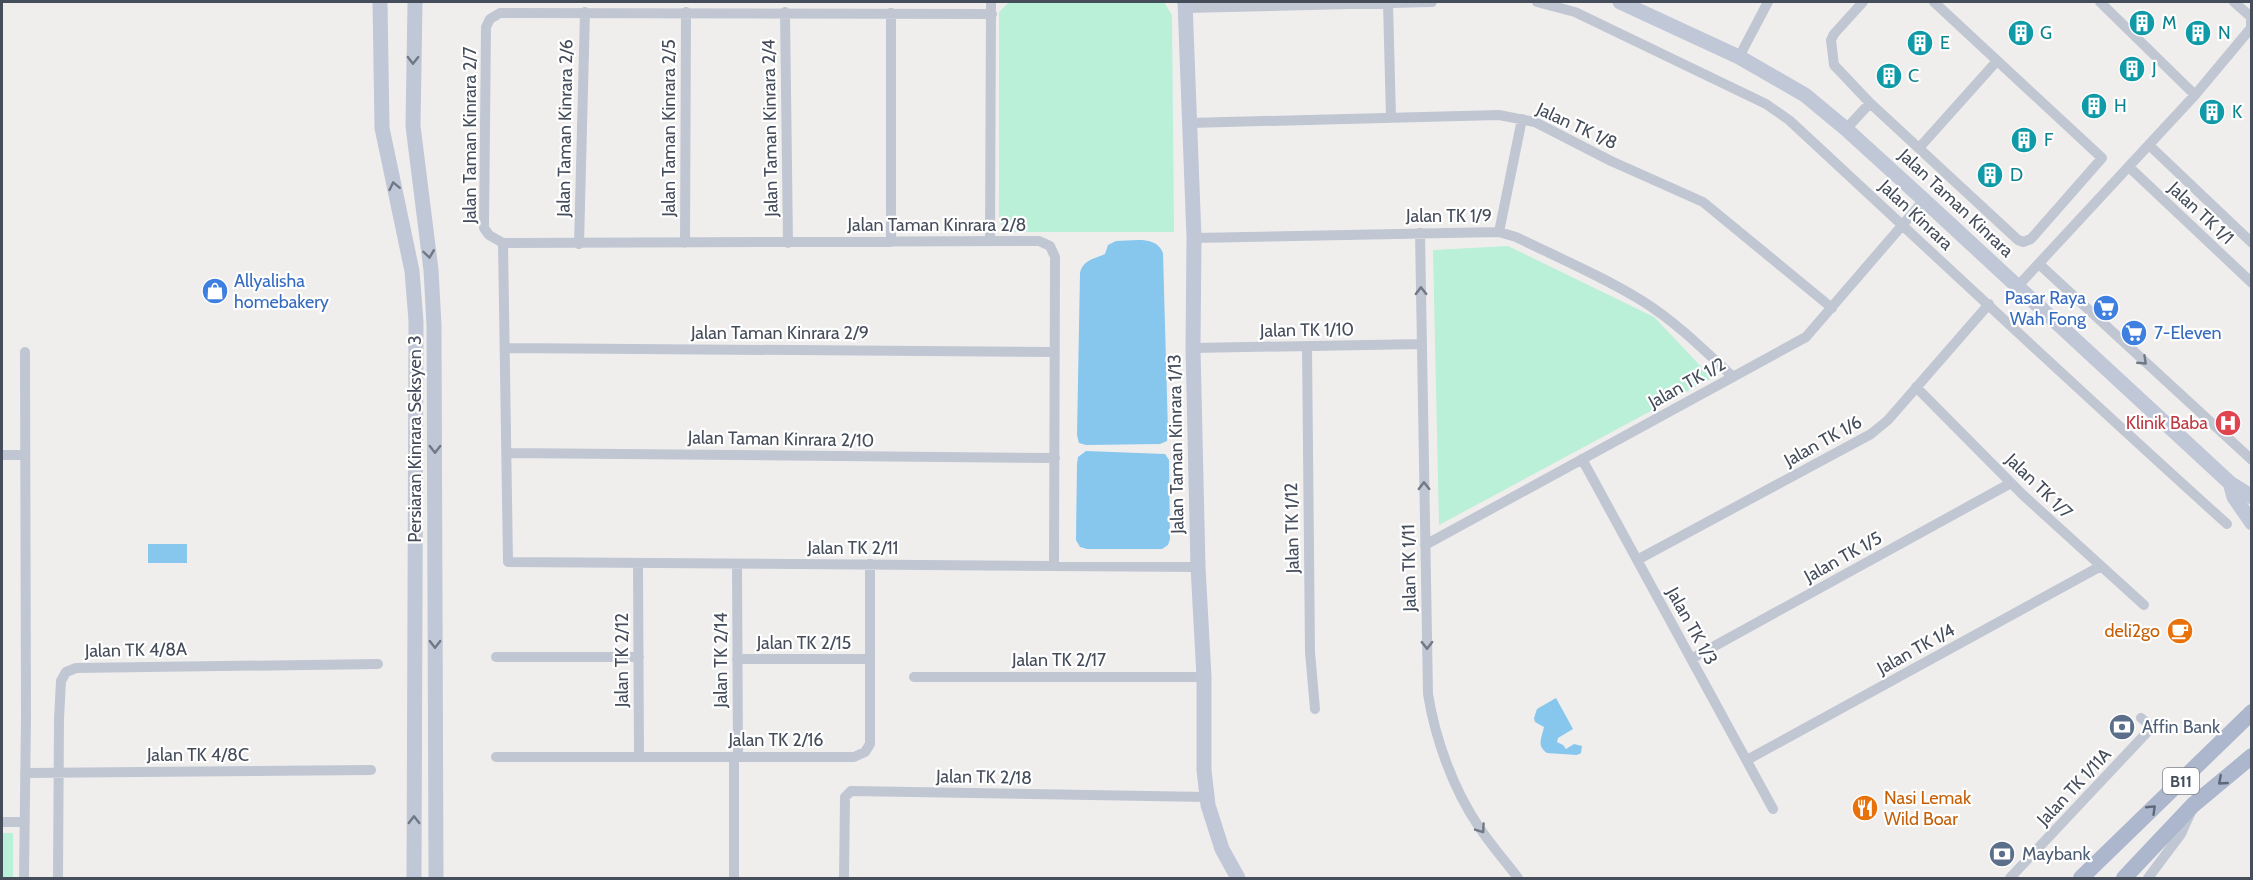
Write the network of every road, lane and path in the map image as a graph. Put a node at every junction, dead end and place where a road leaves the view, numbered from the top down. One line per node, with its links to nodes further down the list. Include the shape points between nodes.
1 (380, 2): 101 (main road, Persiaran Kinrara Seksyen 3, one-way to 1, via 416,321 412,271 382,128)
2 (415, 2): 102 (main road, Persiaran Kinrara Seksyen 3, one-way to 102, via 412,126 431,270 434,326)
3 (991, 2): 18 (street)
4 (1432, 2): 12 (street)
5 (1537, 2): 31 (street, Jalan Kinrara, via 1575,12 1766,104 1789,120)
6 (1620, 2): 19 (main road, Jalan Taman Kinrara)
7 (1767, 2): 19 (street)
8 (1863, 2): 22 (street, via 1830,40 1834,64)
9 (1934, 2): 20 (street)
10 (2102, 2): 21 (street)
11 (2234, 2): 21 (street, via 2251,17 2251,28)
12 (1388, 3): 13 (street); 23 (street)
13 (1186, 5): 25 (main road, Jalan Taman Kinrara 1/13)
14 (585, 12): 15 (street); 37 (street, Jalan Taman Kinrara 2/7, via 500,14 490,19 486,27 484,228); 41 (street, Jalan Taman Kinrara 2/6)
15 (686, 12): 16 (street); 38 (street, Jalan Taman Kinrara 2/5)
16 (785, 12): 17 (street); 39 (street, Jalan Taman Kinrara 2/4)
17 (891, 13): 18 (street); 36 (street)
18 (992, 14): 35 (street)
19 (1739, 57): 26 (main road, Jalan Taman Kinrara, via 1805,95)
20 (1996, 62): 28 (street); 28 (street, via 2102,158 2031,239 2018,240)
21 (2195, 95): 27 (street)
22 (1870, 103): 26 (street); 28 (street)
23 (1391, 118): 24 (street, Jalan TK 1/8, via 1499,115); 25 (street, Jalan TK 1/8)
24 (1522, 119): 32 (street); 46 (street, Jalan TK 1/8, via 1703,202)
25 (1189, 123): 34 (main road, Jalan Taman Kinrara 1/13)
26 (1846, 129): 30 (main road, Jalan Taman Kinrara)
27 (2148, 145): 29 (street); 40 (street, Jalan TK 1/1)
28 (1919, 148)
29 (2129, 167): 42 (street); 43 (street, Jalan TK 1/1)
30 (1924, 200): 31 (street, Jalan TK 1/2); 44 (main road, Jalan Taman Kinrara)
31 (1903, 225): 45 (street, Jalan Kinrara); 46 (street, Jalan TK 1/2)
32 (1499, 232): 33 (street, Jalan TK 1/9); 53 (street, Jalan TK 1/9, via 1646,303)
33 (1420, 233): 34 (street, Jalan TK 1/9); 47 (street, Jalan TK 1/11, one-way to 33)
34 (1194, 238): 50 (main road, Jalan Taman Kinrara 1/13)
35 (990, 241): 36 (street, Jalan Taman Kinrara 2/8); 52 (street, Jalan Taman Kinrara 2/8, via 1039,241 1050,246 1055,257)
36 (891, 242): 39 (street, Jalan Taman Kinrara 2/8)
37 (503, 243): 41 (street, Jalan Taman Kinrara 2/8); 49 (street)
38 (685, 243): 39 (street, Jalan Taman Kinrara 2/8); 41 (street, Jalan Taman Kinrara 2/8)
39 (788, 243)
40 (2252, 243)
41 (579, 244)
42 (2039, 264): 44 (street); 60 (street, one-way to 60)
43 (2252, 283)
44 (2017, 287): 62 (main road, Jalan Taman Kinrara)
45 (1989, 304): 54 (street, Jalan TK 1/6); 65 (street, Jalan Kinrara)
46 (1832, 309): 53 (street, Jalan TK 1/2, via 1806,337)
47 (1422, 344): 48 (street, Jalan TK 1/10); 66 (street, Jalan TK 1/11, one-way to 47)
48 (1307, 346): 50 (street, Jalan TK 1/10); 83 (street, Jalan TK 1/12)
49 (505, 348): 52 (street, Jalan Taman Kinrara 2/9); 55 (street)
50 (1192, 348): 73 (main road, Jalan Taman Kinrara 1/13)
51 (25, 352): 57 (street)
52 (1055, 352): 58 (street, Jalan Taman Kinrara 2/8)
53 (1733, 376): 59 (street, Jalan TK 1/2)
54 (1916, 387): 61 (street, Jalan TK 1/7); 67 (street, Jalan TK 1/6, via 1871,434)
55 (507, 453): 58 (street, Jalan Taman Kinrara 2/10); 68 (street, Jalan TK 2/11, via 508,562)
56 (2, 455): 57 (street)
57 (24, 455): 92 (street)
58 (1055, 458): 71 (street, Jalan Taman Kinrara 2/8)
59 (1582, 459): 66 (street, Jalan TK 1/2); 67 (street, Jalan TK 1/3)
60 (2252, 460)
61 (2011, 483): 72 (street, Jalan TK 1/7); 79 (street, Jalan TK 1/5)
62 (2230, 483): 63 (main road, Jalan Taman Kinrara); 64 (main road, Jalan Taman Kinrara, via 2234,497)
63 (2252, 497)
64 (2251, 522)
65 (2227, 524)
66 (1425, 545): 106 (street, Jalan TK 1/11, one-way to 106, via 1432,719 1449,770 1475,821)
67 (1637, 560): 79 (street, Jalan TK 1/3)
68 (638, 563): 69 (street, Jalan TK 2/11); 76 (street, Jalan TK 2/12)
69 (737, 564): 70 (street, Jalan TK 2/11); 77 (street, Jalan TK 2/14)
70 (870, 564): 71 (street, Jalan TK 2/11); 78 (street, Jalan TK 2/16)
71 (1054, 566): 73 (street, Jalan TK 2/11)
72 (2101, 566): 74 (street, Jalan TK 1/7); 90 (street, Jalan TK 1/4)
73 (1198, 567): 82 (main road, Jalan Taman Kinrara 1/13)
74 (2144, 605)
75 (496, 657): 76 (street)
76 (639, 657): 87 (street, Jalan TK 2/12)
77 (737, 659): 78 (street, Jalan TK 2/15); 88 (street, Jalan TK 2/14)
78 (870, 659): 88 (street, Jalan TK 2/16, via 870,744 864,752 854,757)
79 (1691, 659): 90 (street, Jalan TK 1/3)
80 (378, 664): 93 (street, Jalan TK 4/8A, via 76,668 66,672 61,681)
81 (914, 677): 82 (street, Jalan TK 2/17)
82 (1204, 677): 94 (main road, Jalan Taman Kinrara 1/13)
83 (1314, 708)
84 (2250, 712): 108 (main road, B11, one-way to 84)
85 (2141, 718): 107 (street, Jalan TK 1/11A, via 2152,728)
86 (2252, 756): 95 (main road, B11, one-way to 95)
87 (639, 757): 88 (street, Jalan TK 2/16); 89 (street, Jalan TK 2/16)
88 (736, 757): 103 (street, Jalan TK 2/14)
89 (496, 758)
90 (1747, 760): 96 (street, Jalan TK 1/3)
91 (371, 770): 93 (street, Jalan TK 4/8C)
92 (25, 773): 93 (street, Jalan TK 4/8C); 98 (street)
93 (58, 773): 100 (street, Jalan TK 4/8A)
94 (1207, 797): 104 (street, Jalan TK 2/18, via 851,791 845,797); 105 (main road, Jalan Taman Kinrara 1/13, via 1222,849)
95 (2193, 806): 109 (main road, B11); 110 (street, via 2181,834)
96 (1773, 808)
97 (2, 822): 98 (street)
98 (24, 822): 99 (street)
99 (24, 879)
100 (58, 879)
101 (414, 879)
102 (436, 879)
103 (734, 879)
104 (844, 879)
105 (1238, 879)
106 (1518, 879)
107 (2010, 879)
108 (2081, 879)
109 (2124, 879)
110 (2148, 879)

